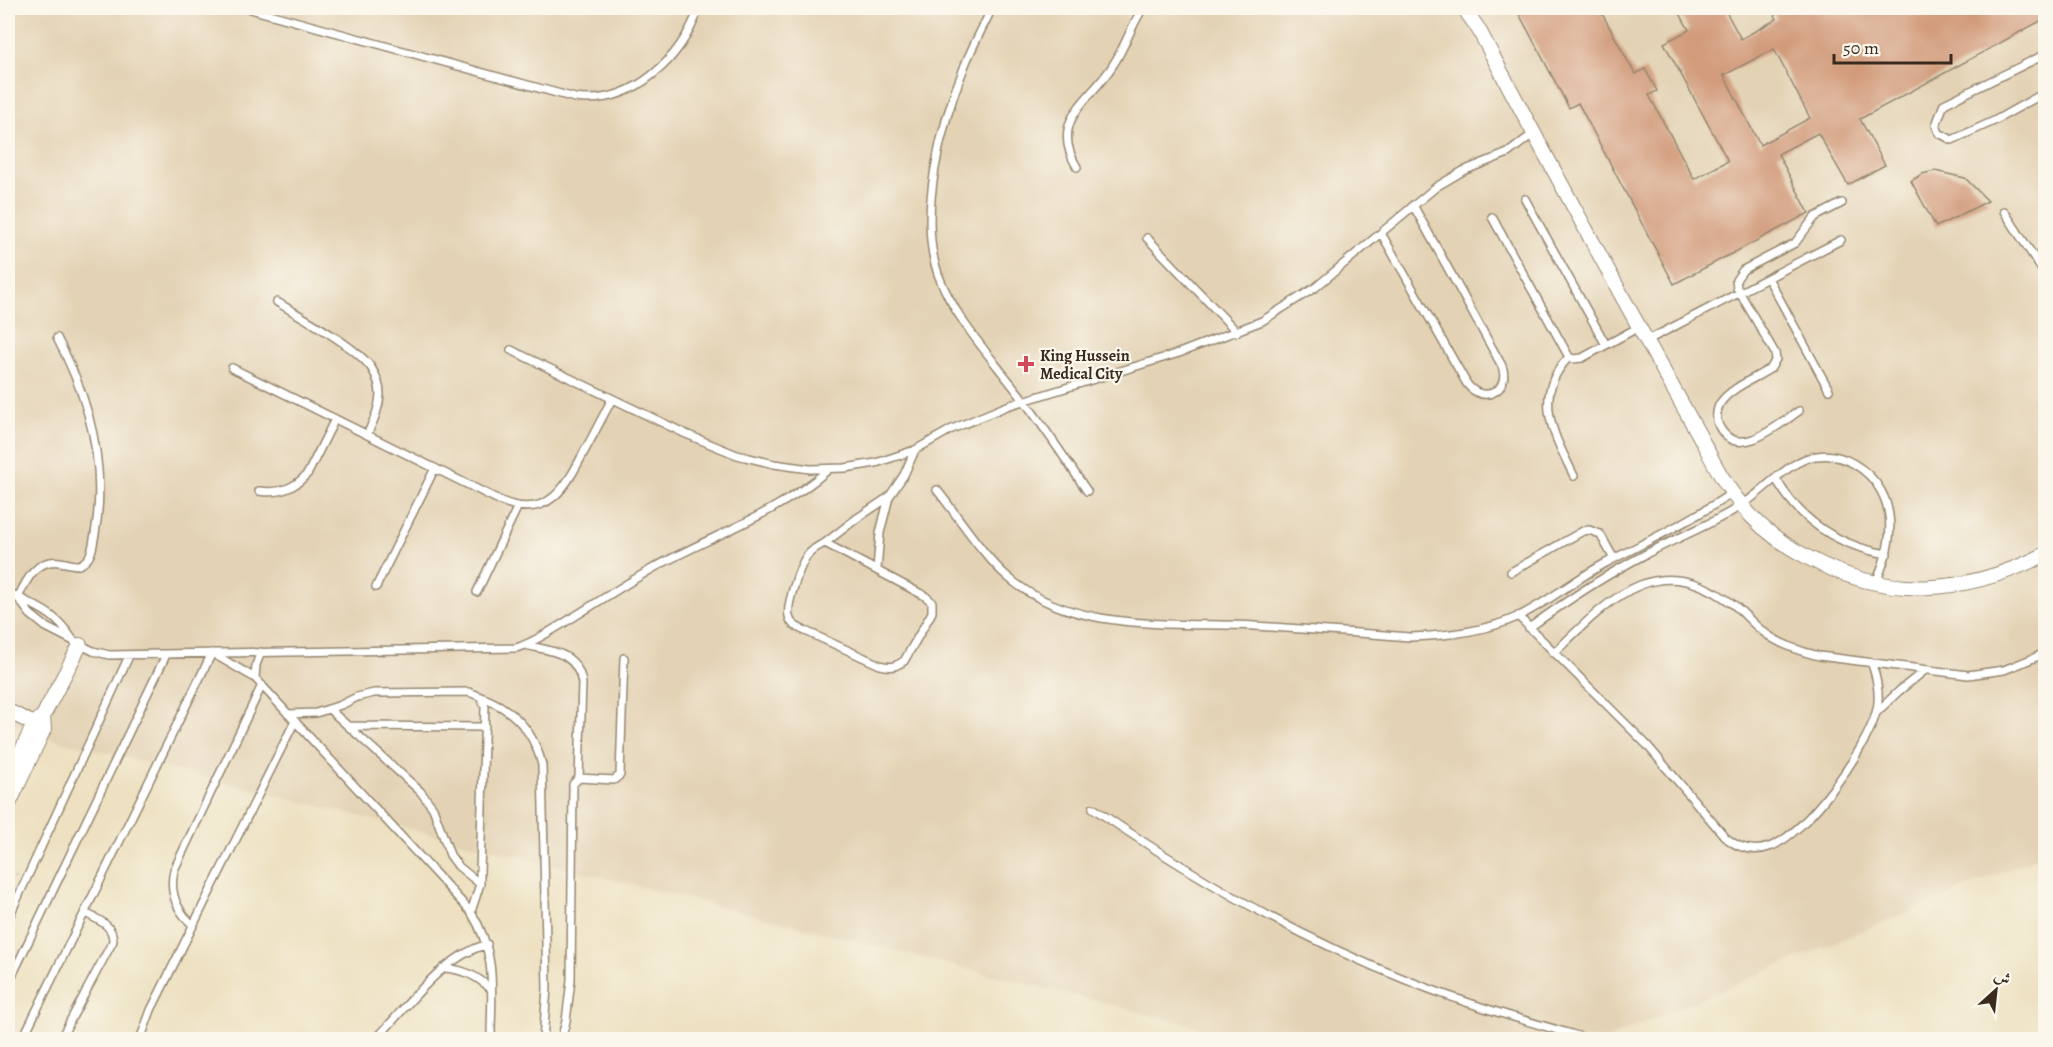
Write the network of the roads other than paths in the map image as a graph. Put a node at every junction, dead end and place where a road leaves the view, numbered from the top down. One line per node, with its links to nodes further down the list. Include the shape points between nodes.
1 (247, 8): 2 (lane, via 587,100 621,94 657,72 685,39)
2 (699, 8)
3 (992, 8): 32 (lane, via 965,64 945,126 929,231 945,292)
4 (1143, 8): 9 (lane, via 1111,69 1070,120 1069,149)
5 (1464, 8): 8 (street)
6 (2046, 54): 7 (lane, via 1944,104 1936,125 1939,133 1952,140 1994,122)
7 (2046, 92)
8 (1534, 133): 12 (lane, via 1508,153 1449,179); 22 (street)
9 (1077, 167)
10 (1525, 199): 26 (lane)
11 (1842, 203): 20 (lane, via 1815,217 1795,243 1739,273)
12 (1413, 205): 15 (lane); 15 (lane, via 1502,366 1504,378 1499,389 1482,395 1467,384)
13 (2004, 211): 18 (lane)
14 (1492, 217): 28 (lane)
15 (1381, 233): 23 (lane, via 1316,287)
16 (1147, 238): 23 (lane)
17 (1841, 240): 19 (lane)
18 (2046, 276)
19 (1768, 278): 20 (lane); 30 (lane)
20 (1739, 292): 25 (lane); 33 (lane, via 1776,359 1771,368 1722,400 1717,412 1718,425 1731,439 1750,441)
21 (278, 302): 35 (lane, via 354,351 372,369 380,393)
22 (1639, 327): 25 (street); 26 (lane)
23 (1237, 332): 32 (lane)
24 (57, 338): 58 (lane, via 79,382 92,430 98,478 96,528 88,560 79,565 58,561 41,565 30,575)
25 (1646, 341): 44 (street)
26 (1606, 345): 28 (lane, via 1577,360)
27 (511, 350): 31 (lane)
28 (1569, 357): 39 (lane, via 1552,381 1548,409 1553,432)
29 (232, 368): 34 (lane)
30 (1829, 390)
31 (612, 399): 38 (lane, via 737,455 792,467); 46 (lane, via 563,489 545,503)
32 (1024, 400): 36 (lane, via 970,421); 43 (lane)
33 (1799, 411)
34 (335, 419): 35 (lane); 42 (lane, via 302,480 277,492)
35 (367, 435): 37 (lane)
36 (915, 450): 38 (lane, via 876,463); 45 (lane)
37 (435, 468): 46 (lane); 55 (lane)
38 (829, 469): 62 (lane, via 780,506 652,570)
39 (1574, 476)
40 (1776, 479): 47 (lane); 49 (lane, via 1793,505 1828,535 1857,548); 49 (lane, via 1803,459 1815,456 1840,458 1861,468 1878,485 1888,507)
41 (937, 490): 59 (lane, via 1010,579 1047,601 1096,618 1410,637 1476,630)
42 (259, 491)
43 (1087, 491)
44 (1732, 493): 47 (street); 51 (lane, via 1692,519)
45 (889, 497): 48 (lane); 52 (lane, via 880,533)
46 (518, 506): 57 (lane)
47 (1741, 506): 54 (street, via 1798,553 1834,572); 60 (lane, via 1619,568)
48 (825, 543): 52 (lane); 52 (lane, via 804,560 789,618 801,629 888,667 897,666 904,661 933,607 925,596)
49 (1887, 554): 54 (lane)
50 (2046, 554): 54 (street, via 1993,575 1941,586 1896,588)
51 (1614, 559): 53 (lane, via 1600,534 1589,530); 59 (lane)
52 (878, 569)
53 (1511, 572)
54 (1875, 584)
55 (376, 587)
56 (8, 592): 58 (lane)
57 (477, 592)
58 (18, 598): 61 (lane, via 46,627); 61 (lane, via 50,613)
59 (1518, 616): 60 (lane)
60 (1529, 628): 64 (lane)
61 (77, 642): 68 (lane, via 101,654); 82 (street)
62 (525, 645): 63 (lane, via 506,649); 84 (lane, via 568,657 578,668 582,683)
63 (261, 652): 65 (lane); 72 (lane)
64 (1554, 652): 70 (lane, via 1623,592 1646,582 1671,580 1695,584 1718,594 1763,632 1788,646 1819,656); 77 (lane, via 1647,745 1726,838 1742,848 1761,849 1778,843 1818,807 1846,772)
65 (212, 653): 67 (lane); 72 (lane); 90 (lane)
66 (2046, 653): 71 (lane, via 1992,673)
67 (166, 655): 68 (lane); 95 (lane)
68 (129, 656): 91 (lane)
69 (624, 658): 84 (lane, via 620,775 614,780)
70 (1872, 664): 71 (lane); 77 (lane, via 1878,688)
71 (1924, 671): 77 (lane)
72 (255, 678): 73 (lane)
73 (262, 685): 78 (lane); 92 (lane, via 174,870 173,897)
74 (481, 697): 75 (lane, via 469,692 375,693); 83 (lane); 102 (lane, via 506,708 526,727 542,765 547,980)
75 (329, 710): 78 (lane); 81 (lane)
76 (8, 711): 82 (street)
77 (1876, 713)
78 (288, 714): 80 (lane)
79 (8, 720): 82 (street)
80 (295, 721): 89 (lane); 92 (lane)
81 (348, 726): 83 (lane); 88 (lane, via 427,799 450,855)
82 (38, 727): 85 (street); 86 (street)
83 (485, 727): 88 (lane)
84 (579, 778): 103 (lane, via 573,787 571,990)
85 (8, 780)
86 (8, 806)
87 (1094, 808): 104 (lane, via 1218,890 1311,939 1461,1000)
88 (480, 884): 89 (lane)
89 (471, 912): 93 (lane)
90 (85, 913): 97 (lane); 98 (lane, via 107,925 113,941)
91 (8, 919)
92 (193, 925): 99 (lane)
93 (487, 944): 94 (lane, via 464,953); 96 (lane)
94 (443, 968): 96 (lane, via 464,971); 100 (lane)
95 (8, 984)
96 (491, 989): 101 (lane)
97 (21, 1040)
98 (60, 1040)
99 (140, 1040)
100 (375, 1040)
101 (490, 1040)
102 (543, 1040)
103 (561, 1040)
104 (1592, 1040)

